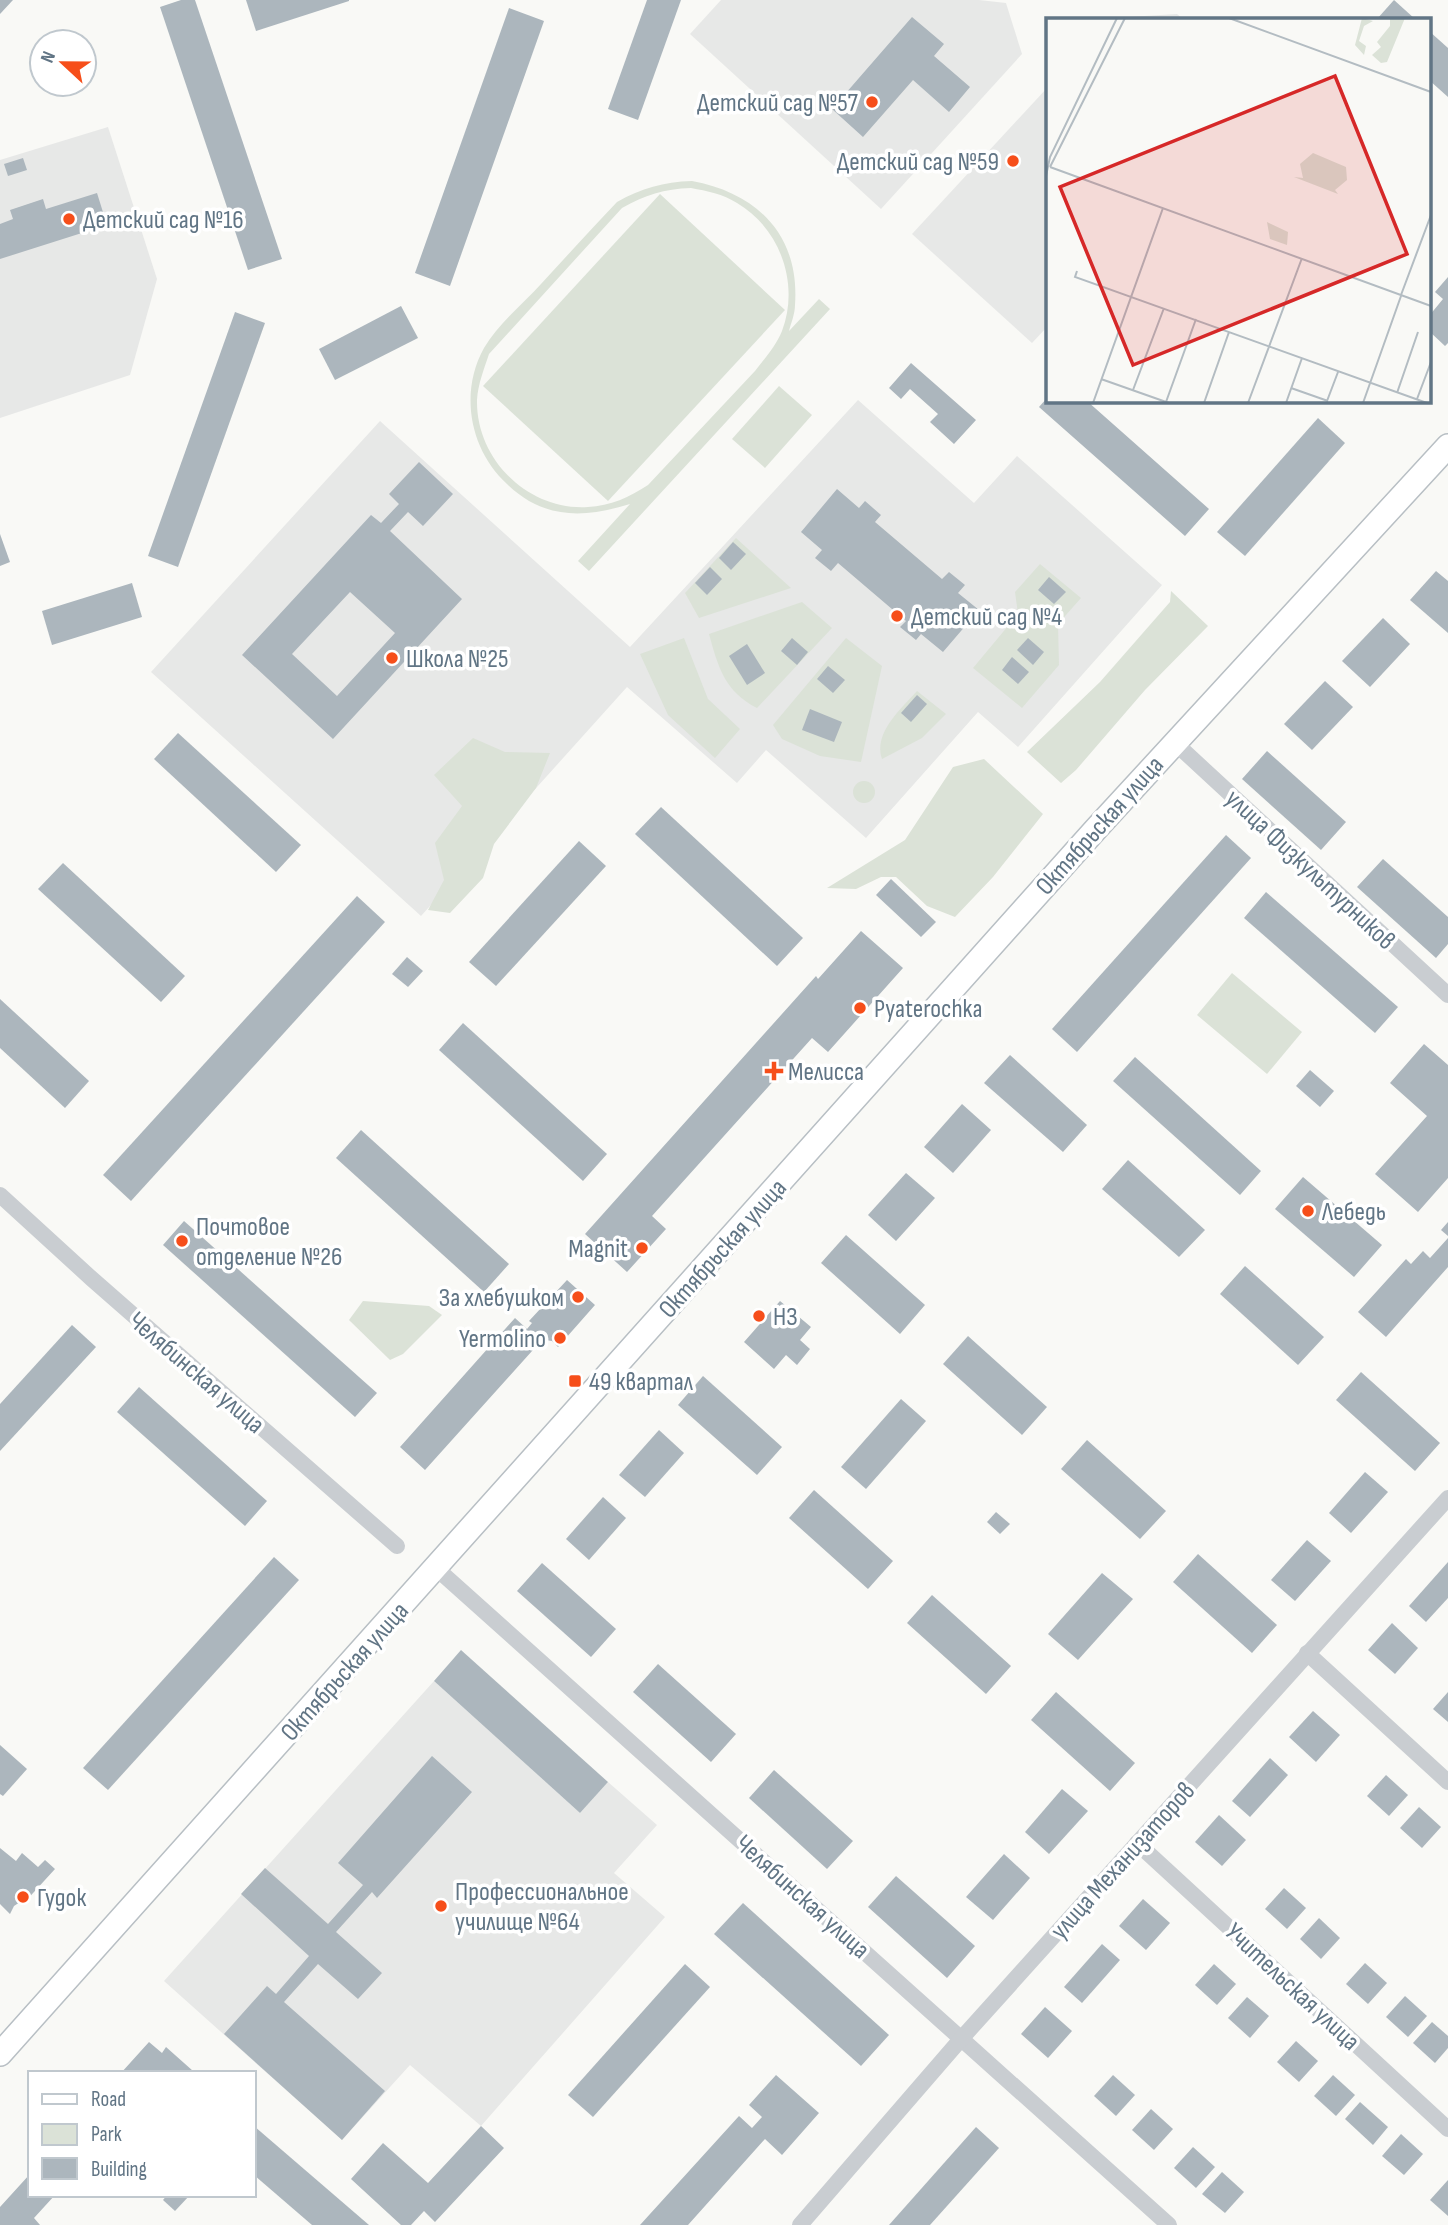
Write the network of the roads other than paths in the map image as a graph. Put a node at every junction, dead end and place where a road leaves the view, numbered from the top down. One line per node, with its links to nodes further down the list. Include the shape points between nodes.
1 (1448, 446): 2 (main road, Октябрьская улица)
2 (1174, 742): 3 (street, улица Физкультурников); 7 (main road, Октябрьская улица)
3 (1448, 995)
4 (0, 1195): 6 (street, Челябинская улица)
5 (1448, 1498): 8 (street, улица Механизаторов)
6 (397, 1546)
7 (436, 1568): 11 (street, Челябинская улица); 12 (main road, Октябрьская улица)
8 (1307, 1653): 9 (street); 10 (street, улица Механизаторов)
9 (1448, 1782)
10 (1137, 1843): 11 (street, улица Механизаторов); 13 (street, Учительская улица)
11 (961, 2039): 14 (street, улица Механизаторов); 15 (street, Челябинская улица)
12 (0, 2054)
13 (1448, 2129)
14 (800, 2225)
15 (1169, 2225)

